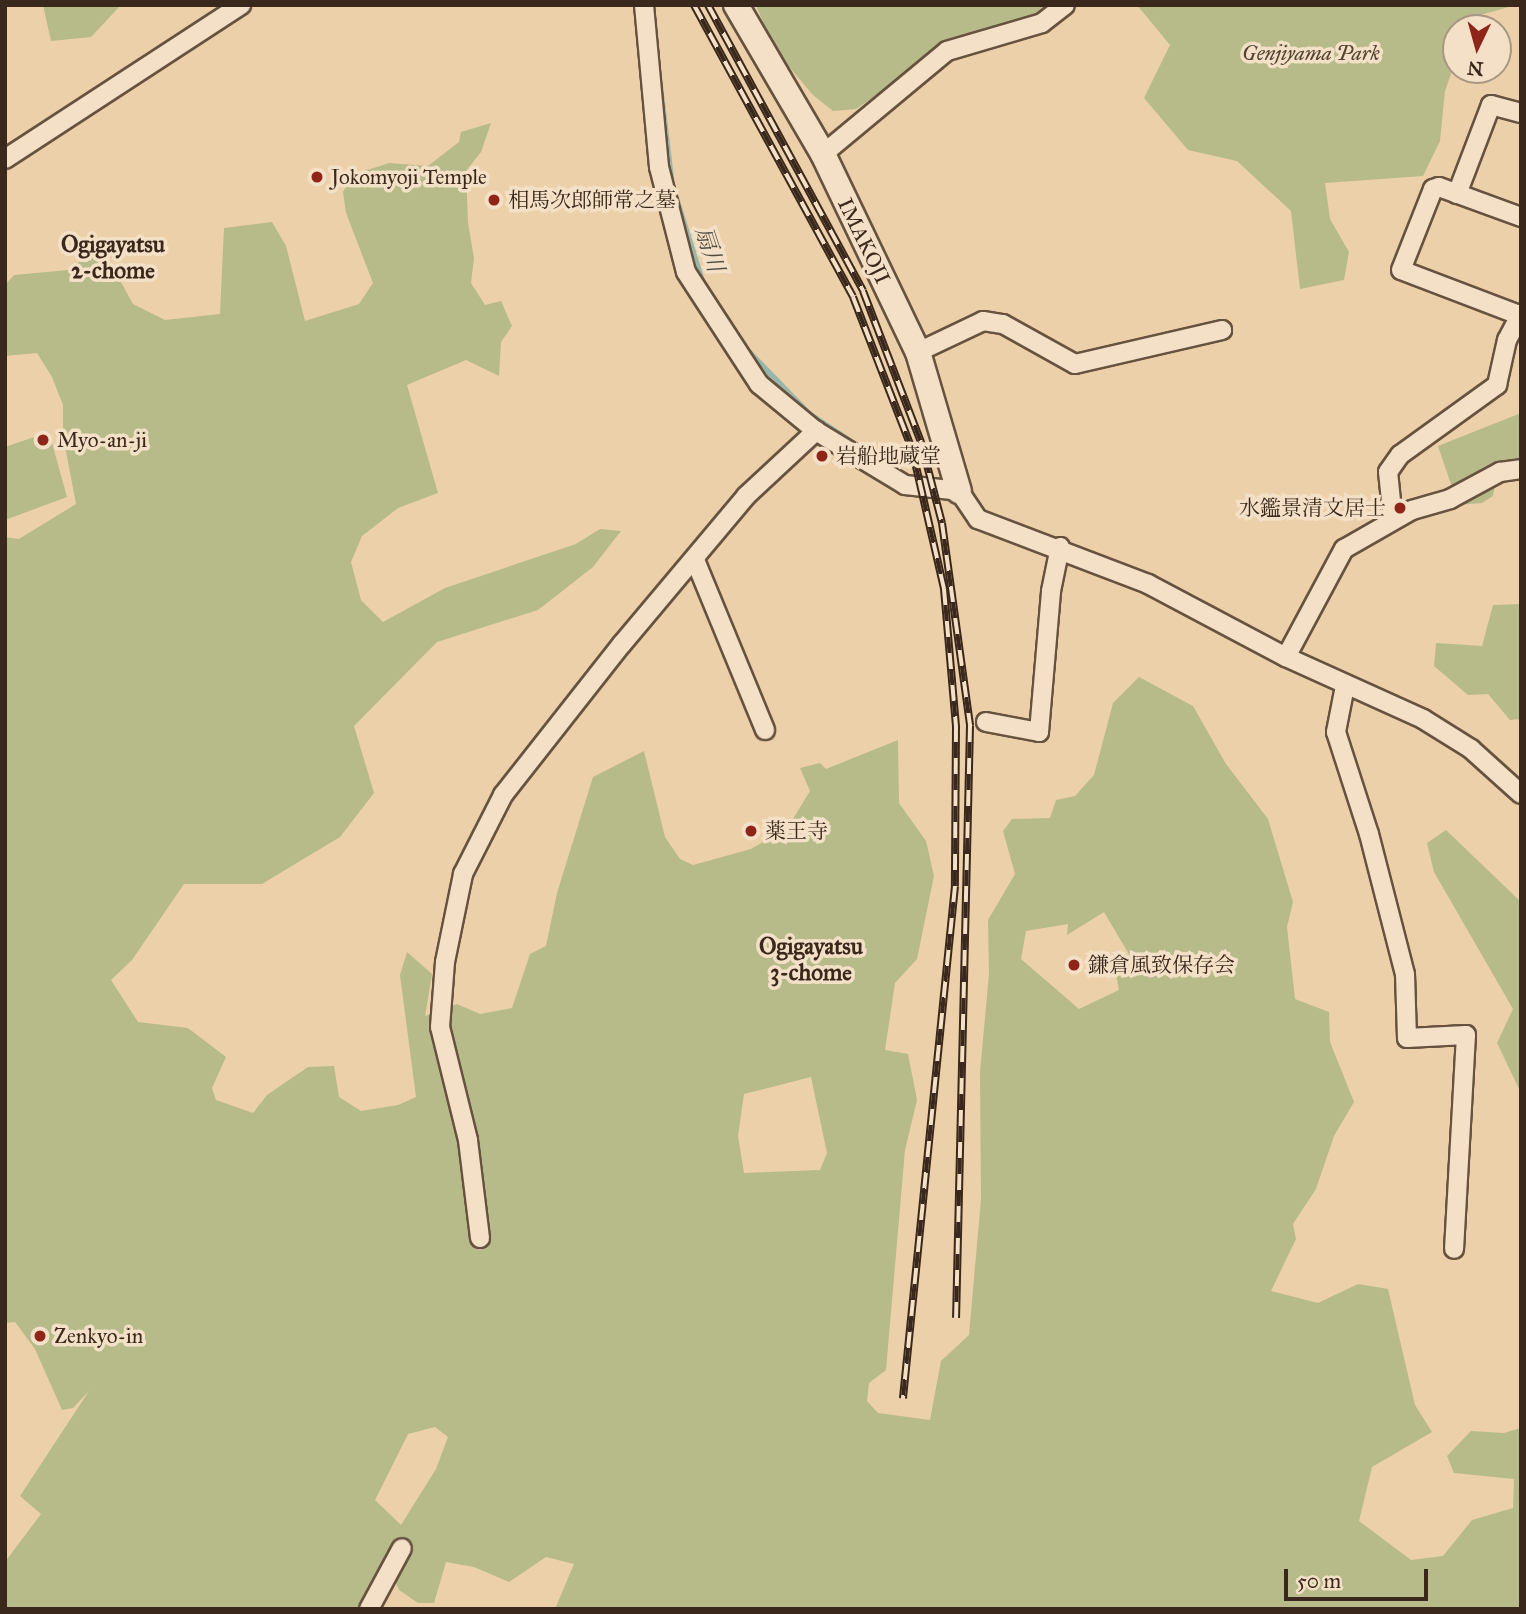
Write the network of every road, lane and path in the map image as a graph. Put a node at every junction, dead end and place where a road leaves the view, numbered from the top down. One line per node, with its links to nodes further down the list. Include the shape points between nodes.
1 (241, 5): 7 (street)
2 (644, 5): 13 (street, via 659,167 686,272 759,384)
3 (736, 5): 6 (street, IMAKOJI)
4 (1065, 5): 6 (street, via 1042,23 947,51)
5 (1521, 113): 8 (street, via 1491,105)
6 (822, 153): 12 (street, IMAKOJI)
7 (5, 159)
8 (1457, 194): 9 (street); 10 (street, via 1433,189 1401,270)
9 (1521, 217)
10 (1520, 314): 16 (street, via 1507,341 1497,385 1400,455 1388,471)
11 (1222, 330): 12 (street, via 1075,364 1003,324 983,321)
12 (918, 352): 15 (street, IMAKOJI)
13 (816, 431): 15 (street, via 905,485); 18 (street, via 746,496)
14 (1521, 469): 16 (street, via 1500,472 1450,499)
15 (959, 491): 17 (street, via 978,519)
16 (1393, 520): 19 (street, via 1344,549)
17 (1060, 547): 19 (street, via 1160,589); 21 (street, via 1051,591 1039,732)
18 (695, 559): 22 (street); 24 (street, via 503,795 463,874 445,962 440,1027 468,1140)
19 (1286, 657): 20 (street)
20 (1345, 686): 23 (street, via 1423,719 1471,749); 25 (street, via 1336,732 1369,834 1405,974 1406,1038 1466,1035)
21 (986, 722)
22 (765, 730)
23 (1521, 793)
24 (480, 1238)
25 (1454, 1249)
26 (402, 1548): 27 (street)
27 (369, 1609)

